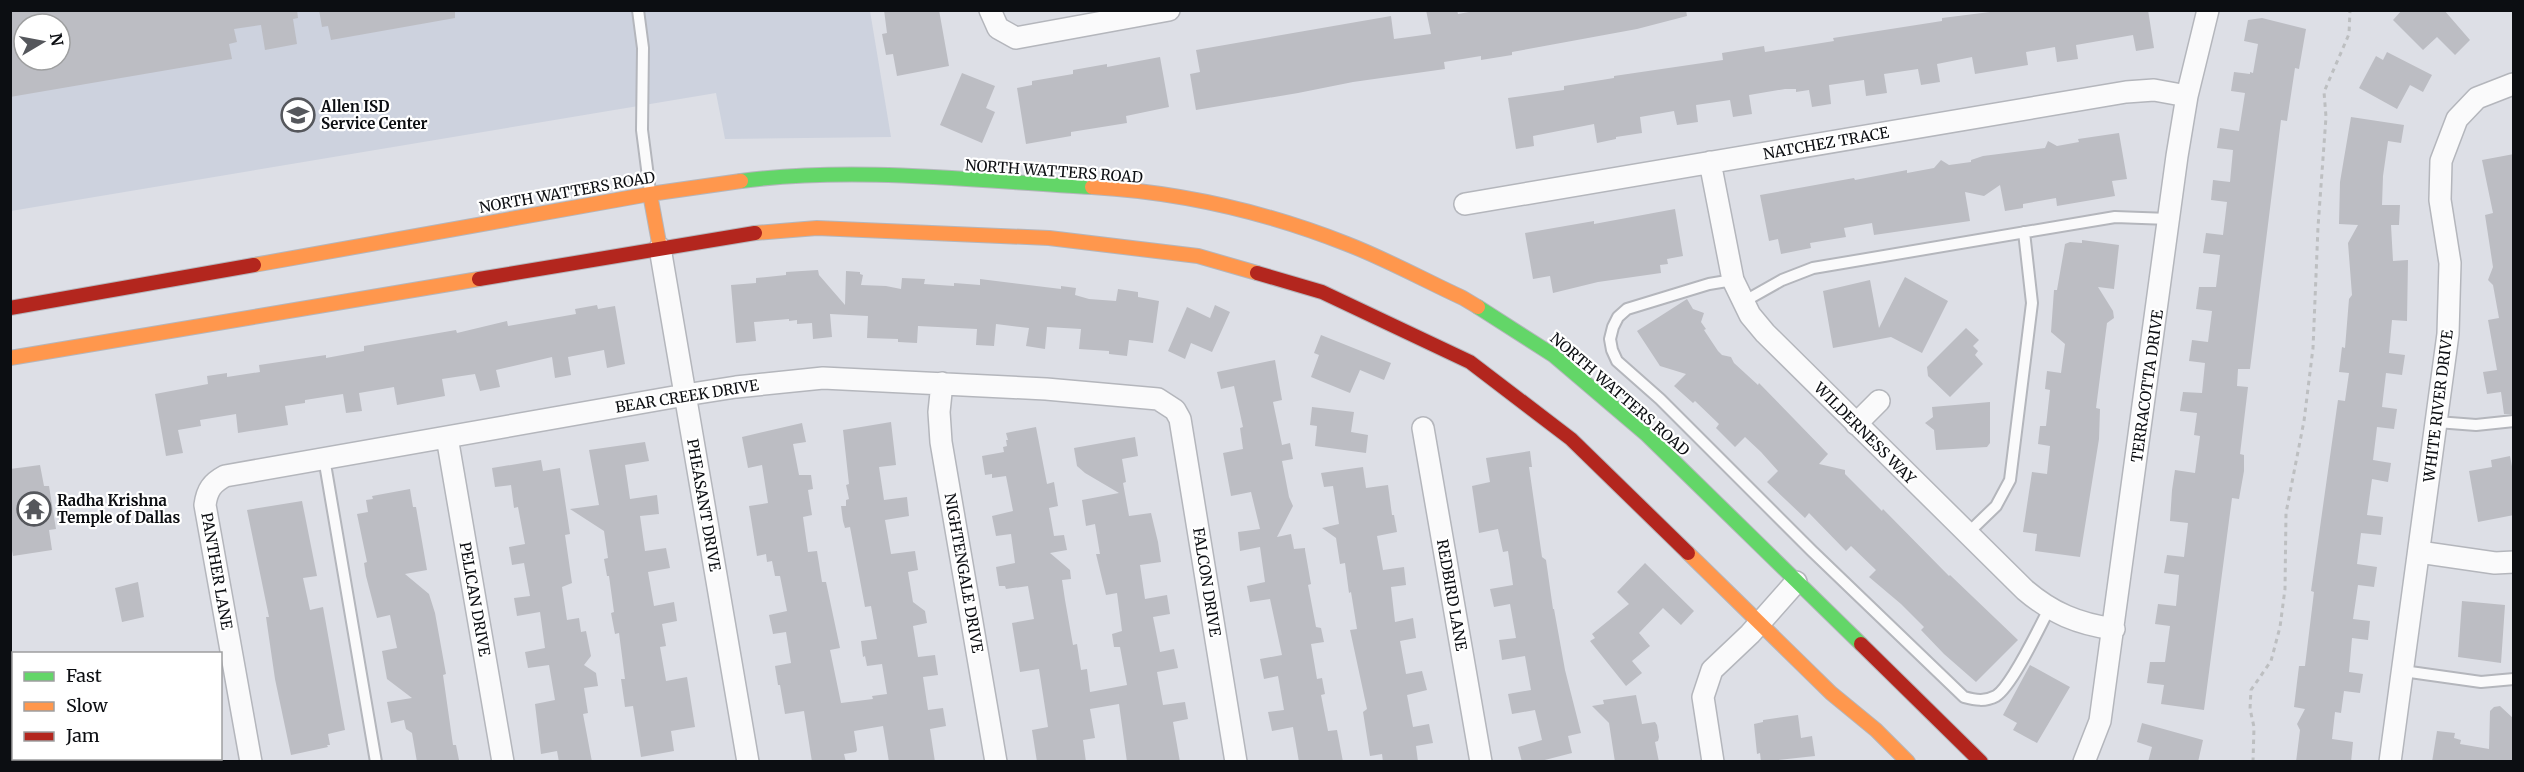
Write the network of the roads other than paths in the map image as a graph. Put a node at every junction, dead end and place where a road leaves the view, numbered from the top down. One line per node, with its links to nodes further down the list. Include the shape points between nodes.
1 (638, 10): 8 (lane, via 643,48 642,130)
2 (990, 10): 3 (street, via 1002,32 1016,38)
3 (1169, 10)
4 (2208, 10): 6 (street, TERRACOTTA DRIVE)
5 (2513, 84): 22 (street, WHITE RIVER DRIVE, via 2477,98 2457,119 2441,161 2440,200 2450,286)
6 (2187, 96): 7 (street, NATCHEZ TRACE, via 2154,90 2126,92); 10 (street, TERRACOTTA DRIVE)
7 (1710, 162): 9 (street, NATCHEZ TRACE); 13 (street, WILDERNESS WAY)
8 (651, 194): 12 (main road); 15 (main road, NORTH WATTERS ROAD); 31 (main road, NORTH WATTERS ROAD, via 780,176 846,174 1122,189 1242,210 1347,244 1463,298 1553,355 1647,435)
9 (1465, 204)
10 (2169, 219): 11 (lane, via 2115,217); 34 (street, TERRACOTTA DRIVE)
11 (2024, 232): 14 (lane, via 1813,268); 28 (lane, via 2032,303 2010,480 1996,506)
12 (660, 248): 16 (main road); 18 (street, PHEASANT DRIVE); 33 (main road, via 736,235 817,228 1049,238 1198,256 1322,292 1470,362 1571,439)
13 (1733, 280): 14 (street, WILDERNESS WAY); 32 (lane, via 1628,309 1613,327 1612,350 1617,361 1964,697 1985,700 2004,689)
14 (1743, 302): 23 (street, WILDERNESS WAY, via 1765,333)
15 (10, 308)
16 (10, 358)
17 (942, 383): 18 (street, BEAR CREEK DRIVE, via 823,378); 20 (street, BEAR CREEK DRIVE, via 1158,399); 41 (street, NIGHTENGALE DRIVE, via 941,442)
18 (685, 395): 25 (street, BEAR CREEK DRIVE); 40 (street, PHEASANT DRIVE)
19 (1879, 401): 23 (street)
20 (1171, 406): 42 (street, FALCON DRIVE, via 1180,418)
21 (2514, 421): 22 (lane, via 2476,425)
22 (2437, 422): 29 (street, WHITE RIVER DRIVE)
23 (1856, 424): 28 (street, WILDERNESS WAY)
24 (1423, 428): 43 (street, REDBIRD LANE)
25 (447, 437): 26 (street, BEAR CREEK DRIVE); 39 (street, PELICAN DRIVE)
26 (324, 458): 27 (street, BEAR CREEK DRIVE, via 225,476); 38 (lane)
27 (210, 487): 37 (street, PANTHER LANE, via 205,505)
28 (1968, 533): 32 (street, WILDERNESS WAY)
29 (2419, 552): 30 (street); 35 (street, WHITE RIVER DRIVE)
30 (2514, 562)
31 (1796, 582): 33 (street); 46 (main road, NORTH WATTERS ROAD)
32 (2049, 609): 34 (street, WILDERNESS WAY, via 2080,623)
33 (1761, 622): 44 (street, via 1712,670 1705,686 1703,697); 45 (main road, via 1831,693)
34 (2114, 629): 47 (street, TERRACOTTA DRIVE, via 2100,721)
35 (2403, 671): 36 (lane, via 2481,682); 48 (street, WHITE RIVER DRIVE)
36 (2514, 679)
37 (251, 762)
38 (376, 762)
39 (503, 762)
40 (748, 762)
41 (996, 762)
42 (1236, 762)
43 (1481, 762)
44 (1713, 762)
45 (1908, 762)
46 (1981, 762)
47 (2084, 762)
48 (2390, 762)

